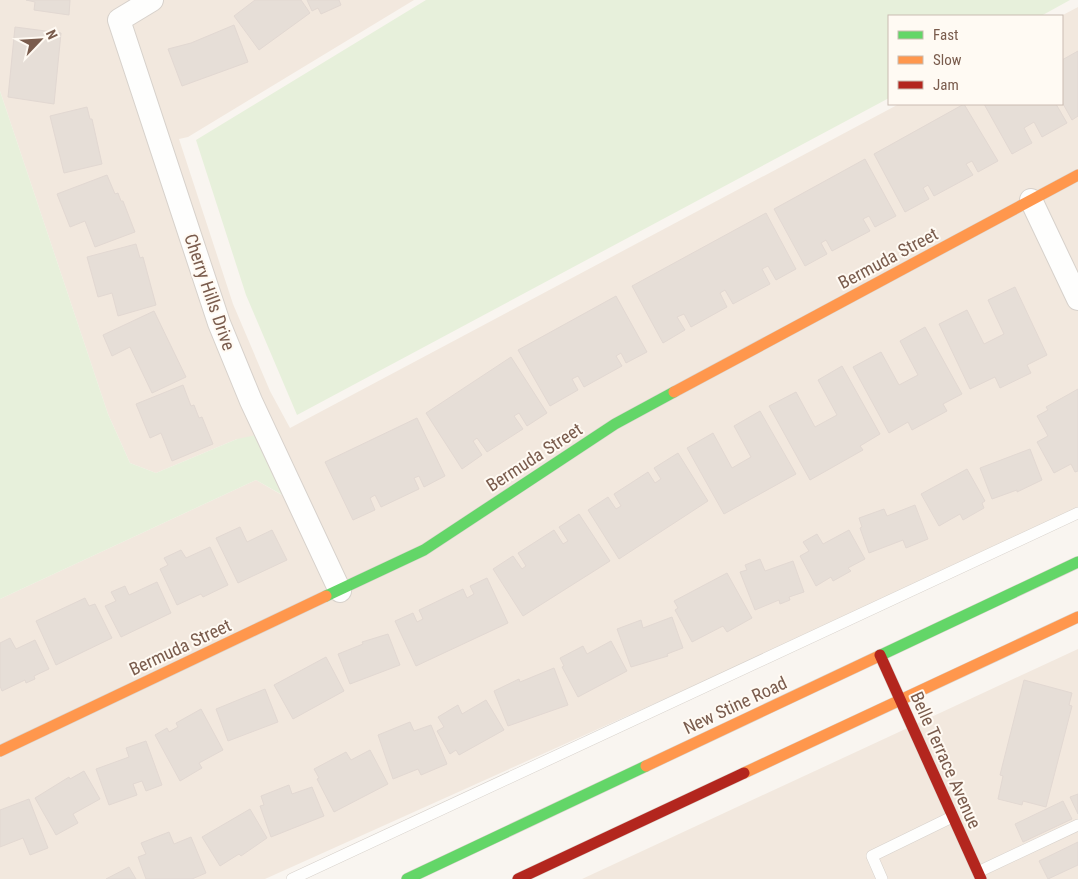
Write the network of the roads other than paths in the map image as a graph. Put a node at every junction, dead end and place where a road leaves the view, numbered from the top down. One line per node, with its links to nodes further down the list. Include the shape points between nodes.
1 (152, 0): 7 (street, Cherry Hills Drive, via 119,20 219,323 251,401)
2 (1078, 175): 3 (street, Bermuda Street)
3 (1032, 200): 4 (street); 7 (street, Bermuda Street, via 615,424 424,550)
4 (1078, 299)
5 (1078, 513): 15 (lane)
6 (1078, 562): 9 (street, New Stine Road)
7 (340, 591): 11 (street, Bermuda Street)
8 (1078, 617): 10 (street)
9 (880, 656): 10 (street, Belle Terrace Avenue); 16 (street, New Stine Road)
10 (900, 701): 12 (street, Belle Terrace Avenue); 17 (street)
11 (0, 751)
12 (952, 817): 14 (street, Belle Terrace Avenue); 18 (lane, via 872,856)
13 (1078, 825): 14 (lane)
14 (979, 876)
15 (292, 879)
16 (407, 879)
17 (518, 879)
18 (882, 879)

